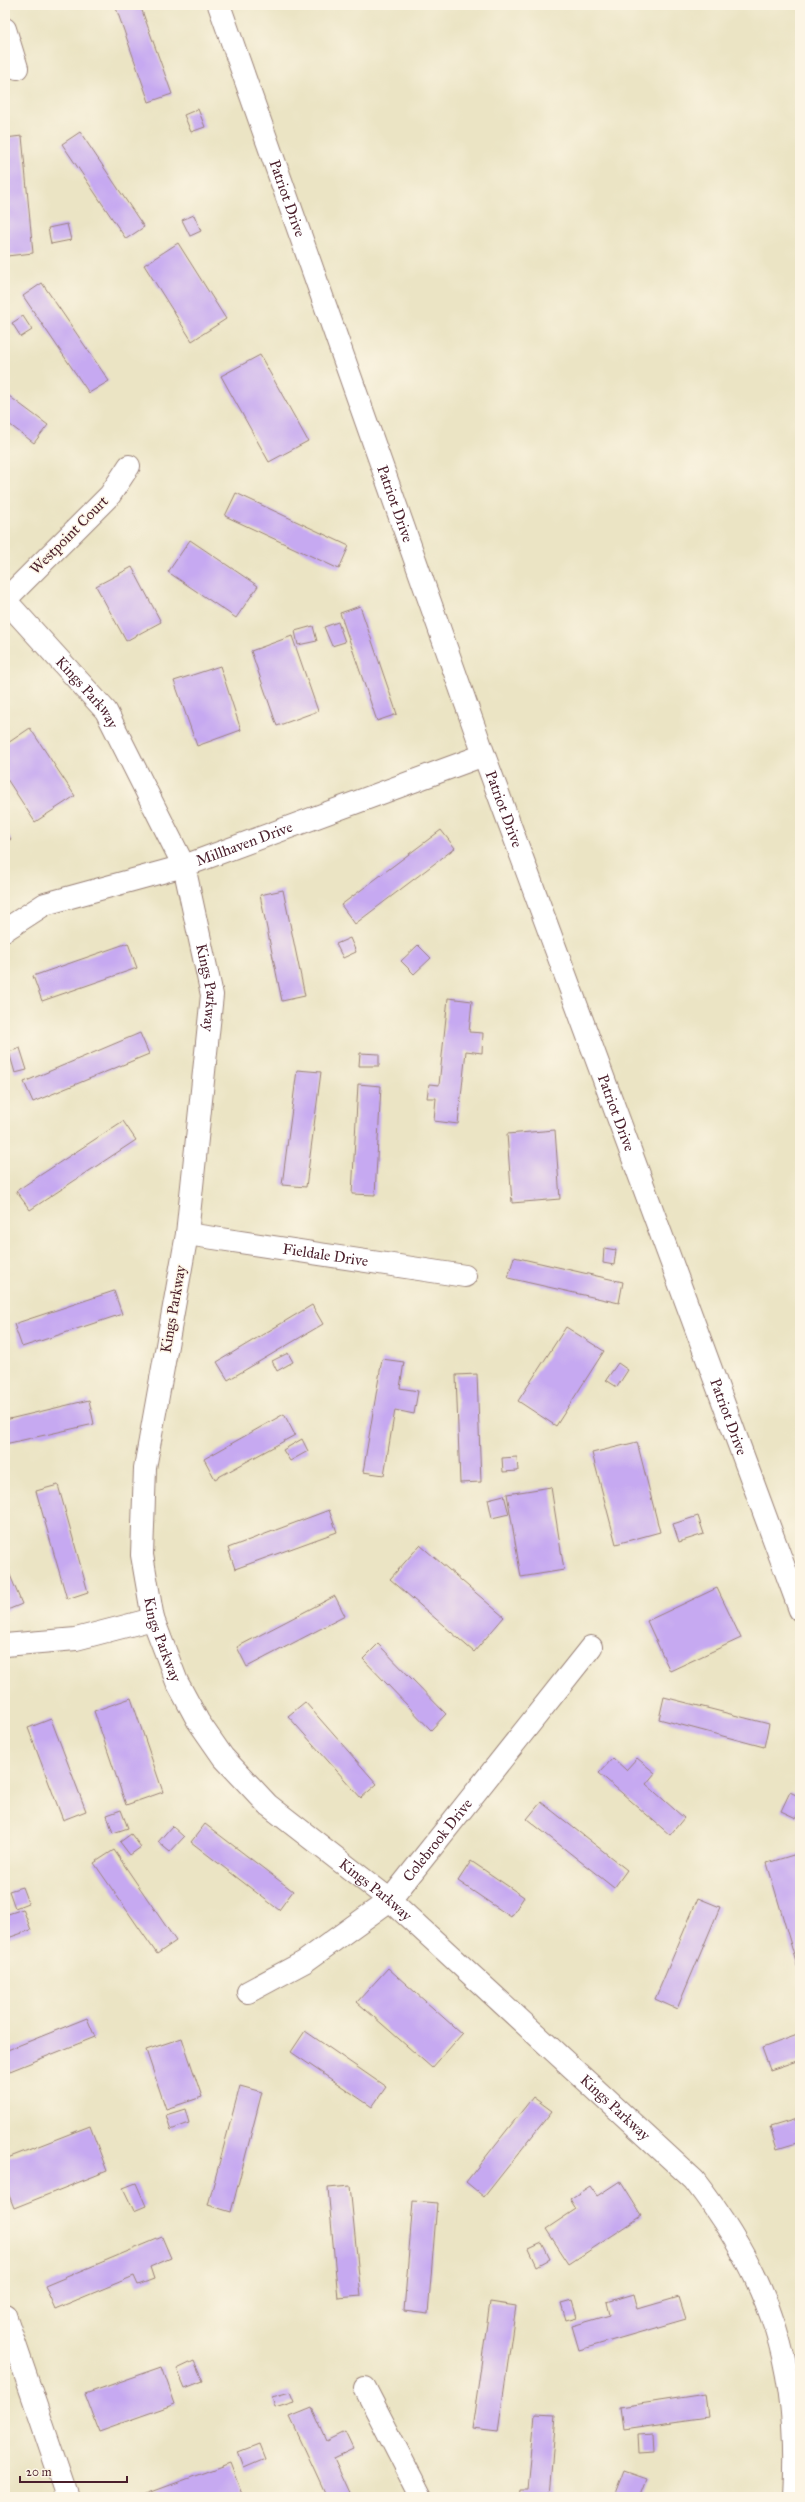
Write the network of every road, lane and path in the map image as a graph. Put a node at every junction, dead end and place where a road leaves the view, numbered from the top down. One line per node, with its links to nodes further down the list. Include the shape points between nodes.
1 (219, 5): 6 (street, Patriot Drive)
2 (5, 30): 3 (street)
3 (16, 68)
4 (129, 466): 5 (street, Westpoint Court, via 110,495)
5 (5, 600): 7 (street, Kings Parkway, via 106,711)
6 (484, 755): 7 (street, Millhaven Drive); 11 (street, Patriot Drive)
7 (184, 866): 8 (street, Millhaven Drive, via 45,904); 9 (street, Kings Parkway, via 212,995)
8 (5, 930)
9 (187, 1234): 10 (street, Fieldale Drive); 12 (street, Kings Parkway, via 145,1468 142,1555)
10 (465, 1276)
11 (800, 1610)
12 (153, 1619): 13 (street, via 76,1640); 15 (street, Kings Parkway, via 177,1682 198,1721 223,1757 268,1805)
13 (5, 1645)
14 (591, 1647): 15 (street, Colebrook Drive)
15 (390, 1900): 16 (street, Colebrook Drive, via 304,1962); 21 (street, Kings Parkway, via 694,2180 720,2214 762,2289 787,2371 794,2413 796,2449)
16 (248, 1992)
17 (5, 2315): 19 (street)
18 (365, 2388): 20 (street)
19 (67, 2497)
20 (421, 2497)
21 (793, 2497)

